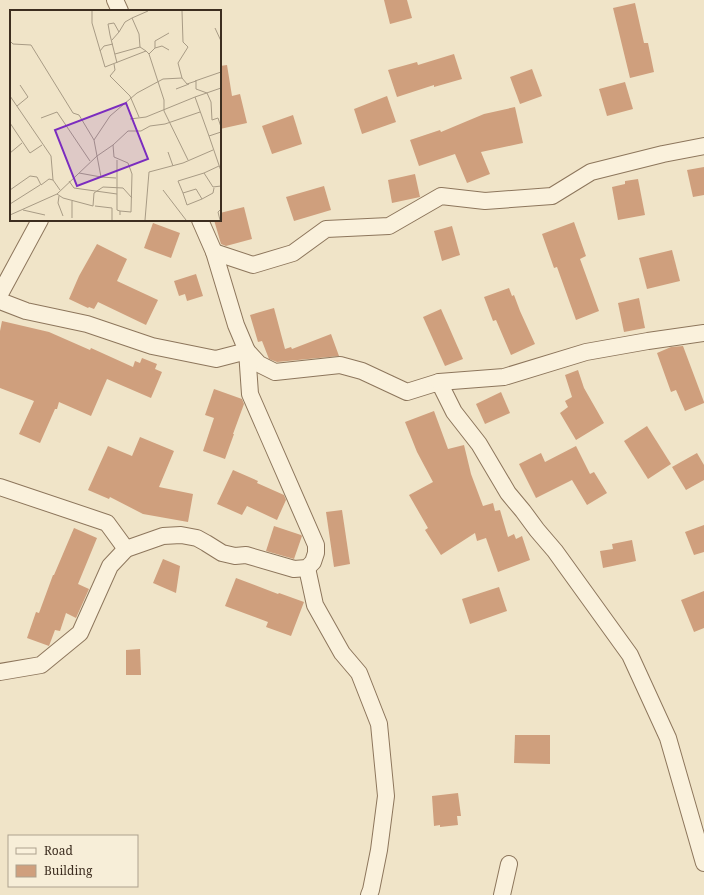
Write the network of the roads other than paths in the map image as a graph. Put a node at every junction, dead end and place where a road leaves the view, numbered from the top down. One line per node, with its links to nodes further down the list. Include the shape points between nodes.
1 (115, 0): 2 (street)
2 (120, 10)
3 (704, 146): 6 (street, via 591,172 552,196 485,201 442,196 389,226 326,229 294,253 253,265)
4 (39, 221): 7 (street)
5 (200, 221): 6 (street)
6 (214, 252): 10 (street, via 236,325)
7 (0, 294)
8 (0, 301): 10 (street, via 26,312 87,324 152,346 216,359)
9 (704, 333): 11 (street, via 586,352 504,377)
10 (247, 351): 11 (street, via 258,364 274,372 340,365 362,371 407,392); 14 (street, via 250,394 316,545 315,558)
11 (439, 382): 16 (street, via 454,412 479,444 508,493 630,655 668,738)
12 (0, 487): 13 (street, via 107,523)
13 (126, 549): 14 (street, via 163,536 180,535 197,538 235,556 246,556 294,569); 15 (street, via 110,566 80,632 41,665)
14 (307, 568): 18 (street, via 315,605 342,653 360,673 379,724 386,796 379,850)
15 (0, 672)
16 (704, 863)
17 (509, 864): 19 (street)
18 (369, 895)
19 (502, 895)

